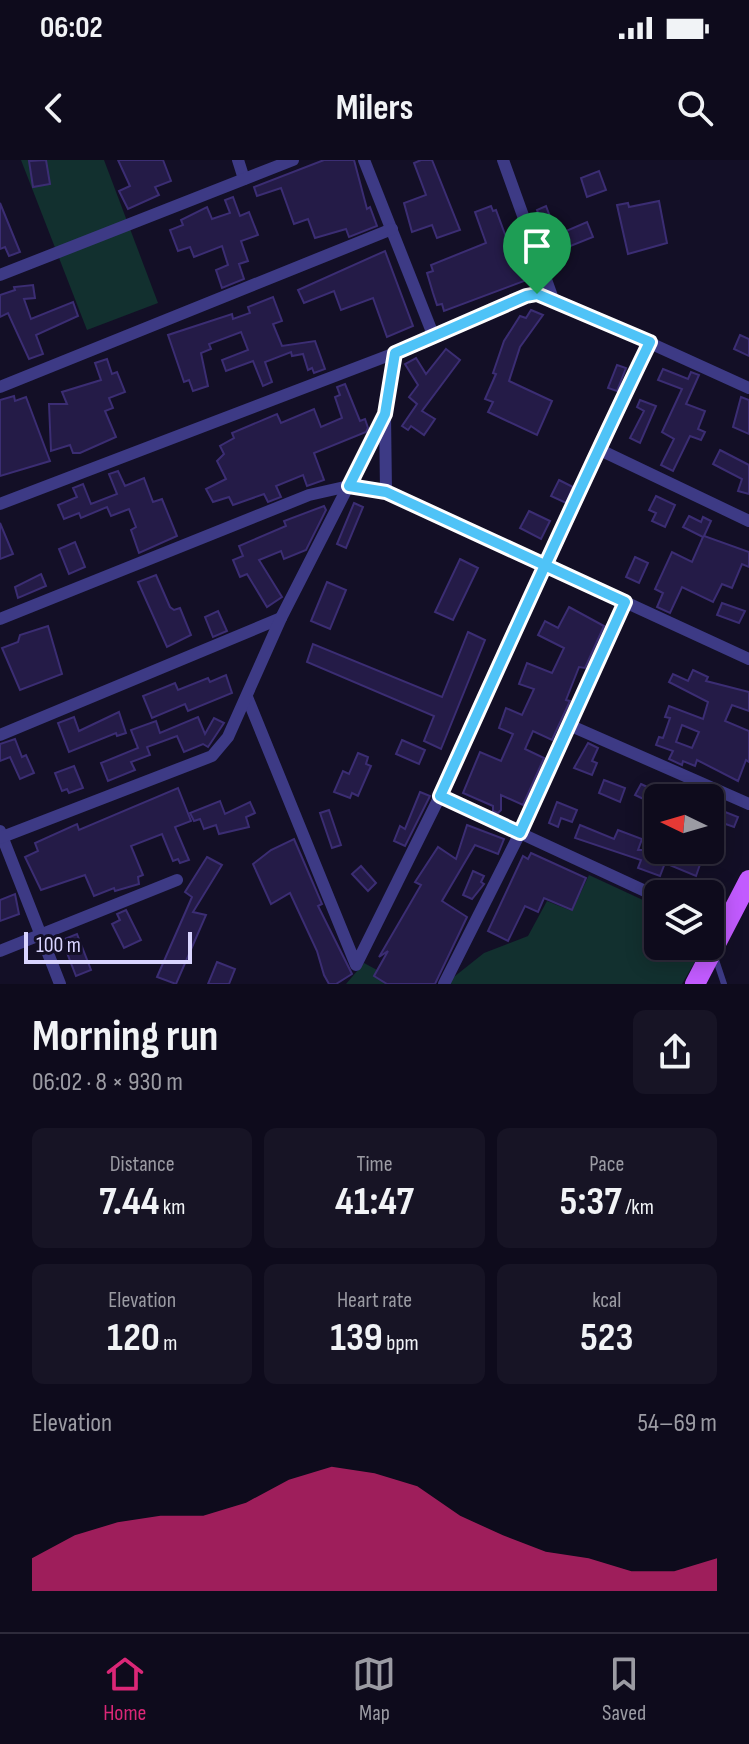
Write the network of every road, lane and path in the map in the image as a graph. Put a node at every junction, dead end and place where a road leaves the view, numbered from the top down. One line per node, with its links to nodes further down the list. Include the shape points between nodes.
1 (238, 160): 5 (street)
2 (293, 160): 5 (street)
3 (364, 160): 6 (street)
4 (503, 160): 8 (street)
5 (244, 179): 7 (street)
6 (392, 229): 9 (street); 12 (street)
7 (0, 275)
8 (553, 299): 9 (street, via 526,296); 10 (street)
9 (434, 337): 11 (street)
10 (650, 342): 13 (street); 15 (street)
11 (395, 353): 14 (street); 18 (street)
12 (0, 387)
13 (749, 388)
14 (385, 414): 16 (street); 17 (street)
15 (598, 449): 19 (street); 20 (street)
16 (349, 486): 17 (street); 22 (street); 23 (street, via 309,495)
17 (386, 492): 20 (street)
18 (0, 504)
19 (749, 521)
20 (545, 565): 21 (street); 28 (street)
21 (625, 602): 24 (street); 26 (street)
22 (281, 618): 25 (street); 27 (street)
23 (0, 619)
24 (749, 659)
25 (247, 697): 28 (street, via 356,965); 31 (street, via 228,737 212,756)
26 (569, 725): 29 (street); 30 (street)
27 (0, 735)
28 (440, 796): 30 (street)
29 (749, 804)
30 (520, 833): 34 (street); 41 (street)
31 (1, 835): 36 (street)
32 (177, 880): 36 (street)
33 (749, 880): 35 (main road)
34 (644, 891)
35 (724, 915)
36 (41, 935): 37 (street); 40 (street)
37 (0, 951)
38 (709, 960): 42 (main road)
39 (717, 960): 43 (lane)
40 (60, 984)
41 (444, 984)
42 (695, 984)
43 (724, 984)

